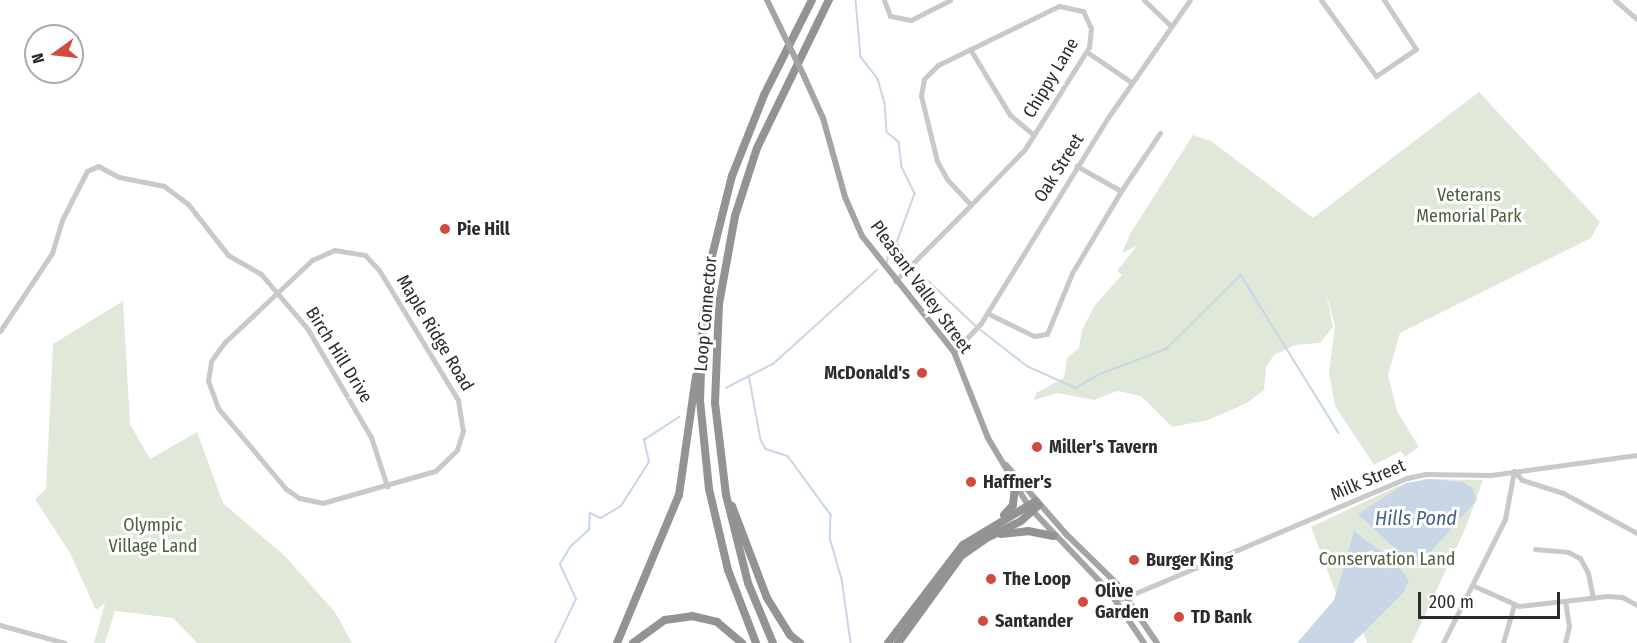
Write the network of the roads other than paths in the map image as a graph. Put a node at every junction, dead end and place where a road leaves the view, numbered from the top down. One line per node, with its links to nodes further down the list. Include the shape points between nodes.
1 (767, 0): 21 (main road, Pleasant Valley Street, bridge, via 823,118 852,217)
2 (812, 0): 25 (highway, Loop Connector, via 764,95 732,176 711,260)
3 (829, 0): 30 (highway, Loop Connector, via 757,148 726,255 715,360)
4 (884, 0): 5 (street, via 890,16 911,20)
5 (950, 0)
6 (1144, 0): 12 (street)
7 (1190, 0): 12 (street, Oak Street)
8 (1321, 0): 9 (street, via 1376,76 1416,49)
9 (1384, 0)
10 (1615, 0): 11 (street)
11 (1637, 19)
12 (1171, 26): 15 (street, Oak Street)
13 (970, 49): 14 (street, Chippy Lane, via 1059,6 1069,6 1086,16 1092,34); 17 (street, via 1010,115); 20 (street, Chippy Lane, via 932,69 921,90 937,161 946,179)
14 (1087, 52): 15 (street); 17 (street, Chippy Lane)
15 (1131, 82): 18 (street, Oak Street)
16 (1160, 133): 19 (street)
17 (1034, 135): 20 (street, Chippy Lane)
18 (1077, 166): 19 (street); 23 (street, Oak Street)
19 (1121, 191): 23 (street, via 1072,273 1047,334 1034,336)
20 (971, 205): 21 (street, Chippy Lane)
21 (895, 280): 26 (main road, Pleasant Valley Street)
22 (278, 292): 24 (street, Birch Hill Drive, via 256,270 224,251 176,193 95,166 82,177 52,253); 31 (street, Birch Hill Drive, via 308,328 365,425); 31 (street, Maple Ridge Road, via 216,353 209,370 212,400 286,489 299,498 322,503); 31 (street, Maple Ridge Road, via 321,254 343,250 365,255 379,270 458,400 463,431 457,450 447,463 428,475)
23 (987, 313): 26 (street, Oak Street)
24 (0, 331)
25 (701, 336): 50 (highway, via 682,487); 53 (highway, Loop Connector, via 700,410 709,489 729,570)
26 (954, 352): 28 (main road, Pleasant Valley Street)
27 (1637, 455): 29 (street, Milk Street)
28 (999, 458): 32 (main road, Pleasant Valley Street); 33 (main road, Pleasant Valley Street)
29 (1514, 471): 35 (street, via 1522,480 1563,493); 39 (street, via 1508,510); 41 (street, Milk Street, via 1407,478 1353,504 1164,579)
30 (723, 477): 54 (highway, Loop Connector, via 746,575); 55 (highway, via 753,567 783,624)
31 (387, 486)
32 (1015, 486): 33 (main road, Pleasant Valley Street); 34 (highway, via 1013,505)
33 (1034, 506): 34 (highway); 36 (main road, Pleasant Valley Street); 37 (highway); 41 (main road, Pleasant Valley Street)
34 (999, 520): 48 (highway, via 954,554)
35 (1637, 533)
36 (1054, 536): 37 (highway, via 1018,531); 42 (main road, Pleasant Valley Street)
37 (988, 537): 48 (highway, via 961,556 904,634)
38 (1535, 549): 40 (street, via 1568,552 1580,558)
39 (1472, 585): 45 (street); 58 (street)
40 (1593, 598): 43 (street); 44 (street, via 1616,596)
41 (1128, 599): 42 (street); 46 (street); 57 (main road, Pleasant Valley Street)
42 (1118, 601): 46 (main road, Pleasant Valley Street)
43 (1565, 602): 45 (street, via 1538,607); 60 (street, via 1569,626)
44 (1637, 604)
45 (1514, 605): 59 (street)
46 (1122, 609): 56 (main road, Pleasant Valley Street)
47 (0, 625): 49 (street)
48 (892, 642)
49 (65, 643)
50 (617, 643)
51 (633, 643): 52 (highway, via 665,620 692,616 717,622)
52 (742, 643)
53 (756, 643)
54 (773, 643)
55 (800, 643)
56 (1144, 643)
57 (1157, 643)
58 (1443, 643)
59 (1503, 643)
60 (1565, 643)

